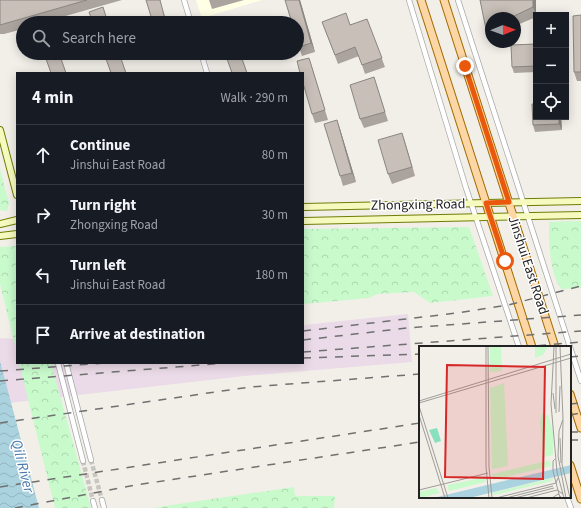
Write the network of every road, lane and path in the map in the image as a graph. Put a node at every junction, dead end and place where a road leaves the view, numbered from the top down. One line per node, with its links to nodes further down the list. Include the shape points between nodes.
1 (184, 0): 6 (street)
2 (409, 0): 14 (street)
3 (421, 0): 15 (main road, Jinshui East Road)
4 (444, 0): 12 (main road, Jinshui East Road)
5 (458, 0): 13 (street)
6 (189, 16)
7 (202, 60): 8 (street)
8 (207, 72)
9 (0, 130): 10 (street)
10 (16, 191)
11 (581, 201): 13 (street, Zhongxing Road)
12 (509, 202): 13 (street, Zhongxing Road); 15 (street, Zhongxing Road); 21 (main road, Jinshui East Road)
13 (524, 202): 18 (street)
14 (472, 203): 15 (street, Zhongxing Road); 16 (street, Zhongxing Road); 19 (street)
15 (486, 203): 20 (main road, Jinshui East Road)
16 (304, 207)
17 (581, 215): 18 (street, Zhongxing Road)
18 (528, 216): 21 (street, Zhongxing Road); 30 (street)
19 (476, 217): 20 (street, Zhongxing Road); 23 (street, Zhongxing Road); 27 (street)
20 (491, 217): 21 (street, Zhongxing Road); 28 (main road, Jinshui East Road)
21 (513, 217): 29 (main road, Jinshui East Road)
22 (16, 220): 24 (street)
23 (304, 221)
24 (1, 224)
25 (16, 234): 26 (street)
26 (0, 236)
27 (519, 346)
28 (532, 346)
29 (555, 346)
30 (570, 346)
31 (571, 350): 34 (street)
32 (58, 364): 38 (street)
33 (66, 364): 37 (street)
34 (581, 381)
35 (571, 397): 36 (main road)
36 (581, 428)
37 (91, 460)
38 (83, 461)
39 (571, 468): 42 (main road)
40 (567, 498): 46 (street)
41 (102, 500): 45 (street)
42 (581, 500)
43 (93, 501): 44 (street)
44 (95, 508)
45 (104, 508)
46 (571, 508)

